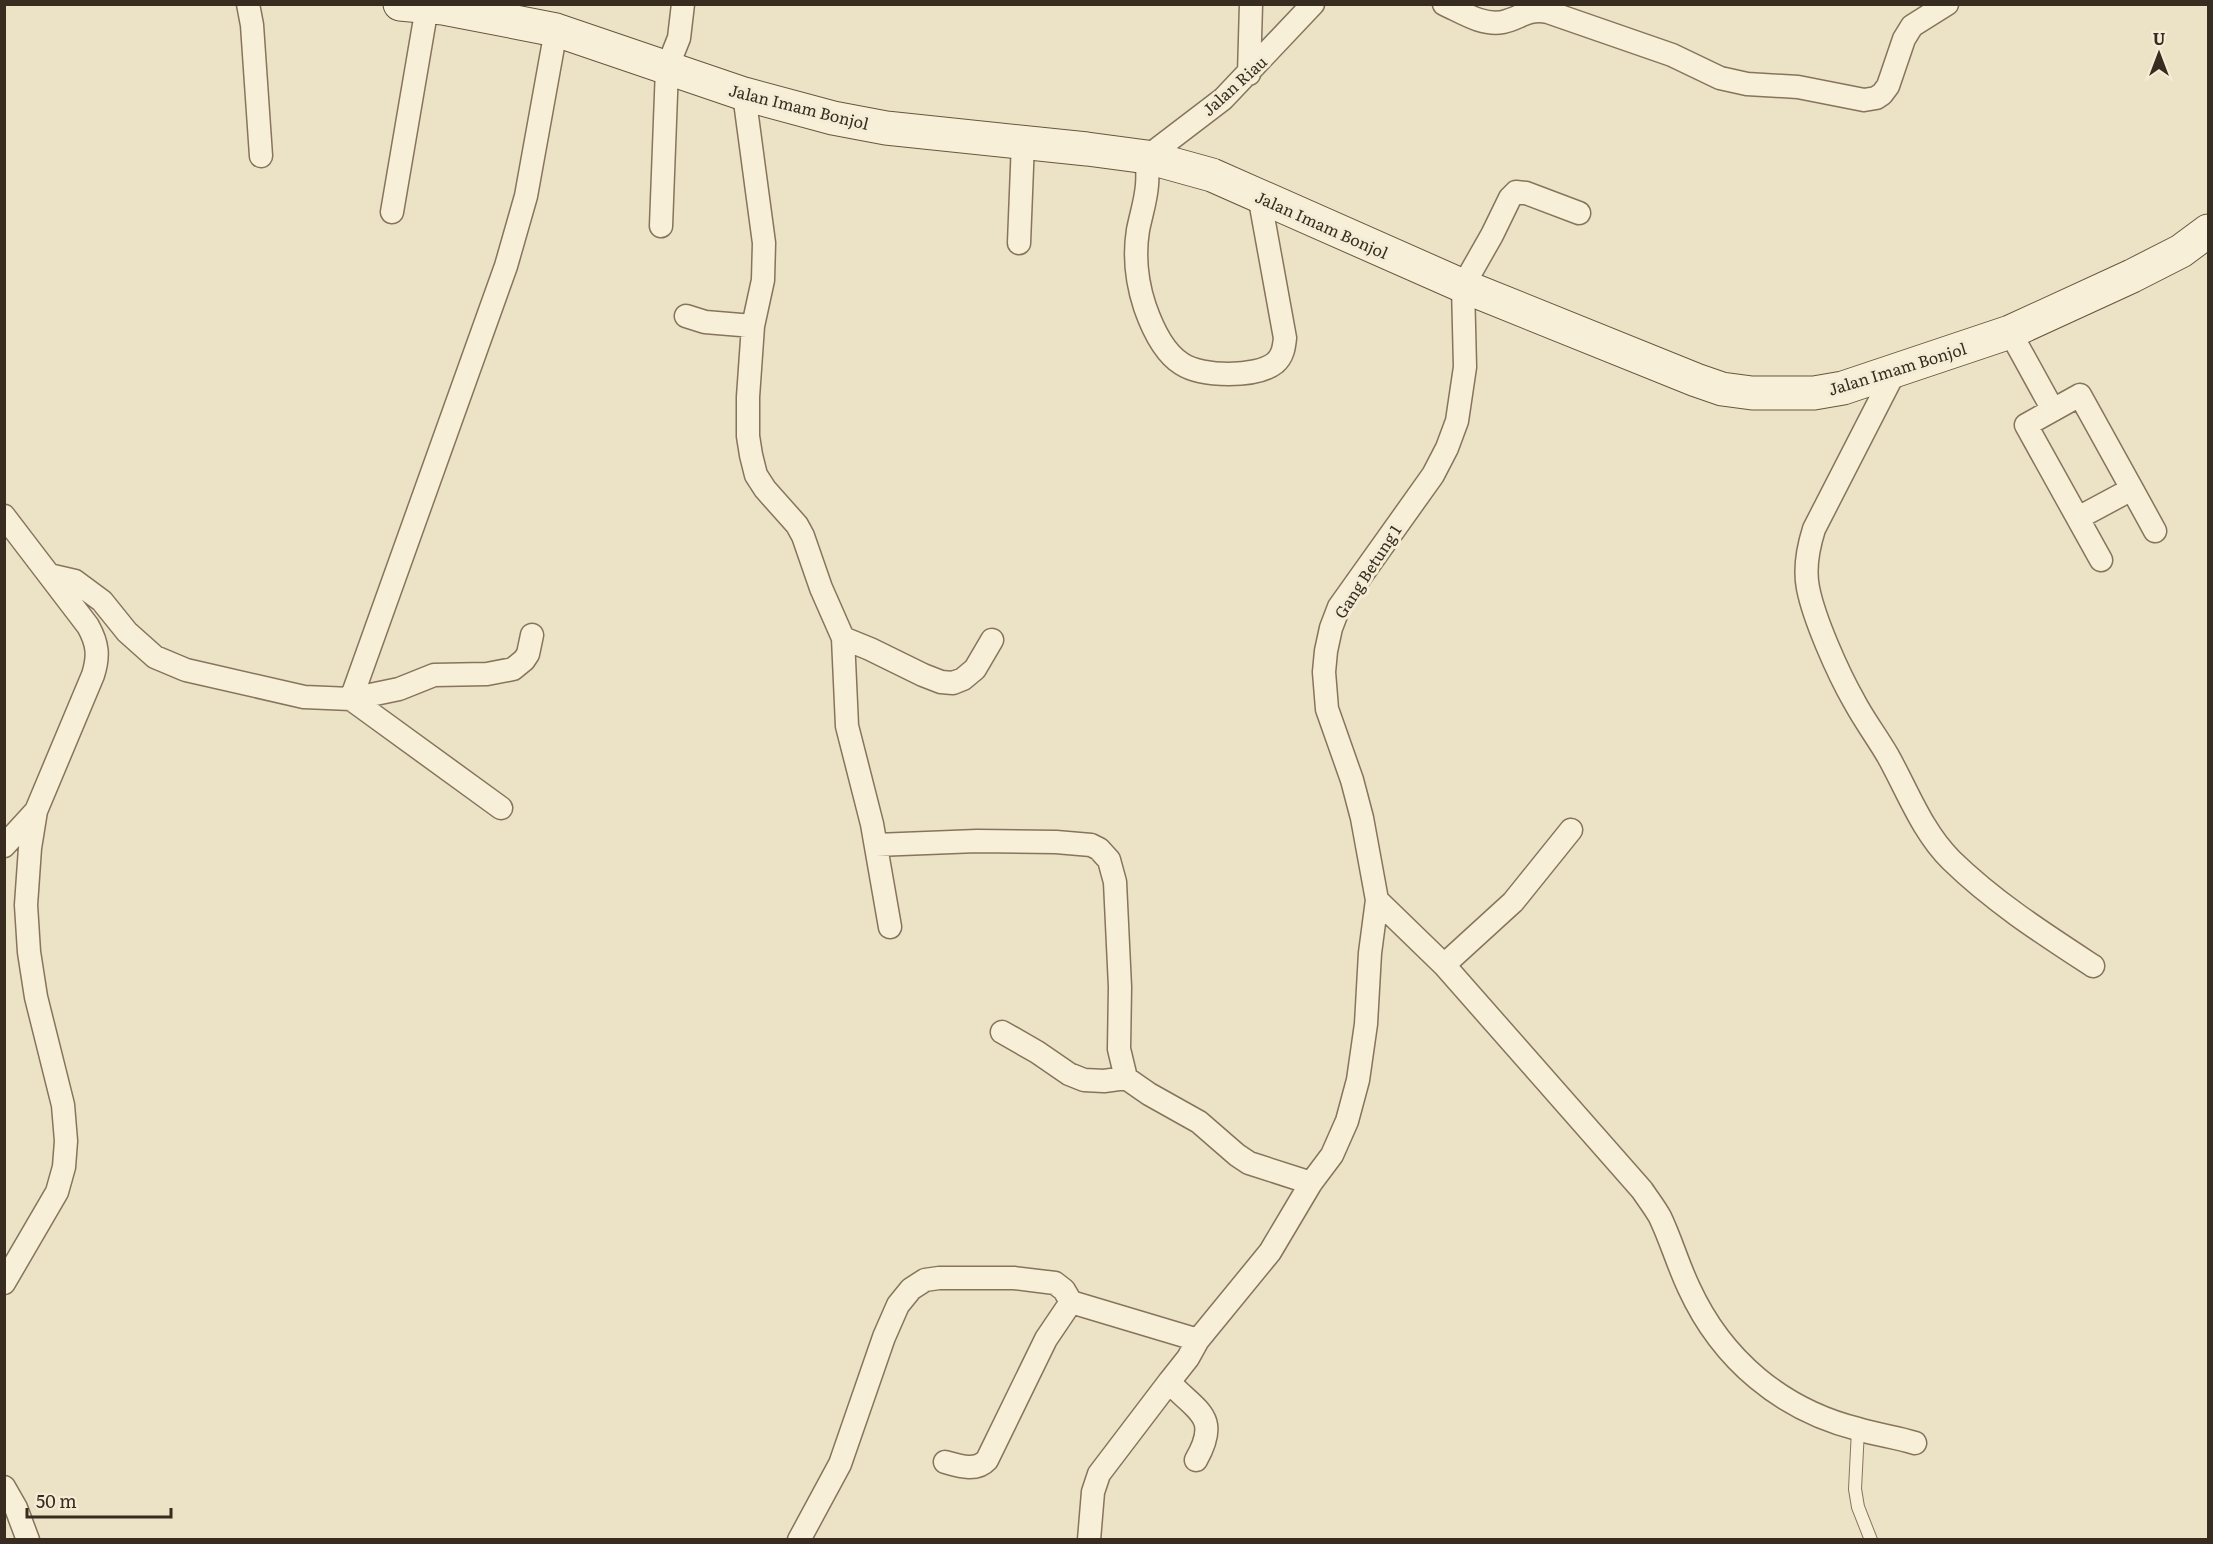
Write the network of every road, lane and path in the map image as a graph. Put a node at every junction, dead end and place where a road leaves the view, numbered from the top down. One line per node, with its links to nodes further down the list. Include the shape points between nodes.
1 (248, 4): 13 (street)
2 (683, 4): 9 (street, via 679,38)
3 (1251, 4): 10 (street)
4 (1313, 4): 10 (street, Jalan Riau)
5 (1444, 4): 6 (street, via 1494,22 1533,11 1548,12 1672,55 1720,78 1864,100 1876,98 1888,86 1912,26)
6 (1947, 4)
7 (428, 6): 8 (main road, Jalan Imam Bonjol); 16 (street)
8 (556, 30): 9 (main road, Jalan Imam Bonjol); 36 (street, via 526,196 506,266)
9 (667, 68): 11 (main road, Jalan Imam Bonjol); 18 (street)
10 (1249, 74): 14 (street, Jalan Riau)
11 (744, 94): 12 (main road, Jalan Imam Bonjol, via 886,128); 23 (street, via 764,243 763,280)
12 (1023, 142): 14 (main road, Jalan Imam Bonjol); 20 (street)
13 (261, 156)
14 (1147, 157): 15 (main road, Jalan Imam Bonjol, via 1212,175); 15 (street, via 1147,187 1137,233 1138,280 1145,308 1166,349 1183,365 1194,369 1246,373 1276,362 1284,348)
15 (1259, 195): 21 (main road, Jalan Imam Bonjol)
16 (392, 212)
17 (1579, 213): 21 (street, via 1526,193 1513,194)
18 (661, 226)
19 (2208, 231): 24 (main road, Jalan Imam Bonjol, via 2171,256)
20 (1019, 243)
21 (1462, 286): 25 (main road, Jalan Imam Bonjol, via 1722,389 1761,394 1814,393); 42 (street, Gang Betung 1, via 1465,367 1457,421 1447,448 1433,475 1339,607 1326,651 1327,709 1362,818)
22 (686, 316): 23 (street, via 705,322)
23 (753, 326): 34 (street, via 748,426 756,475 803,536)
24 (2010, 332): 25 (main road, Jalan Imam Bonjol); 26 (street)
25 (1895, 371): 45 (street, via 1814,529 1807,572 1813,604 1854,701 1924,826 1950,859 1997,900)
26 (2053, 410): 27 (street, via 2080,396); 29 (street, via 2026,425)
27 (2132, 489): 29 (street); 30 (street)
28 (4, 516): 32 (street)
29 (2078, 518): 31 (street)
30 (2155, 531)
31 (2101, 560)
32 (49, 575): 36 (street, via 75,581 102,601 127,632 155,657 180,668 297,696); 38 (street, via 88,627 98,652 93,675)
33 (532, 635): 36 (street, via 528,654 513,669 487,674 434,675 399,689)
34 (843, 638): 35 (street, via 941,682 953,683 975,669); 40 (street, via 847,726)
35 (992, 640)
36 (351, 699): 37 (street)
37 (501, 808)
38 (36, 811): 41 (street); 49 (street, via 26,905 29,952 36,997 57,1077 66,1141 57,1192)
39 (1571, 831): 44 (street, via 1513,902)
40 (876, 845): 43 (street); 47 (street, via 1056,842 1099,849 1109,860 1115,882 1119,1049)
41 (4, 846)
42 (1377, 900): 44 (street); 48 (street, Gang Betung 1, via 1358,1080 1336,1146)
43 (890, 927)
44 (1444, 965): 53 (street, via 1642,1190 1659,1216 1689,1289 1720,1340 1769,1390 1795,1405)
45 (2093, 966)
46 (1002, 1032): 47 (street, via 1084,1080)
47 (1126, 1078): 48 (street, via 1199,1122 1249,1162)
48 (1311, 1183): 51 (street, Gang Betung 1, via 1270,1252)
49 (4, 1283)
50 (1071, 1302): 51 (street); 56 (street, via 1040,1349 987,1460 968,1467); 59 (street, via 1054,1283 1014,1278 939,1278 925,1280 911,1289 898,1305 885,1337 840,1464)
51 (1198, 1340): 52 (street, Gang Betung 1)
52 (1169, 1382): 55 (street, via 1207,1424 1206,1441); 60 (street, Gang Betung 1, via 1099,1474 1093,1492)
53 (1858, 1430): 54 (street); 61 (lane, via 1855,1489)
54 (1915, 1443)
55 (1196, 1460)
56 (945, 1462)
57 (4, 1487): 58 (street)
58 (28, 1539)
59 (800, 1539)
60 (1089, 1539)
61 (1871, 1539)

